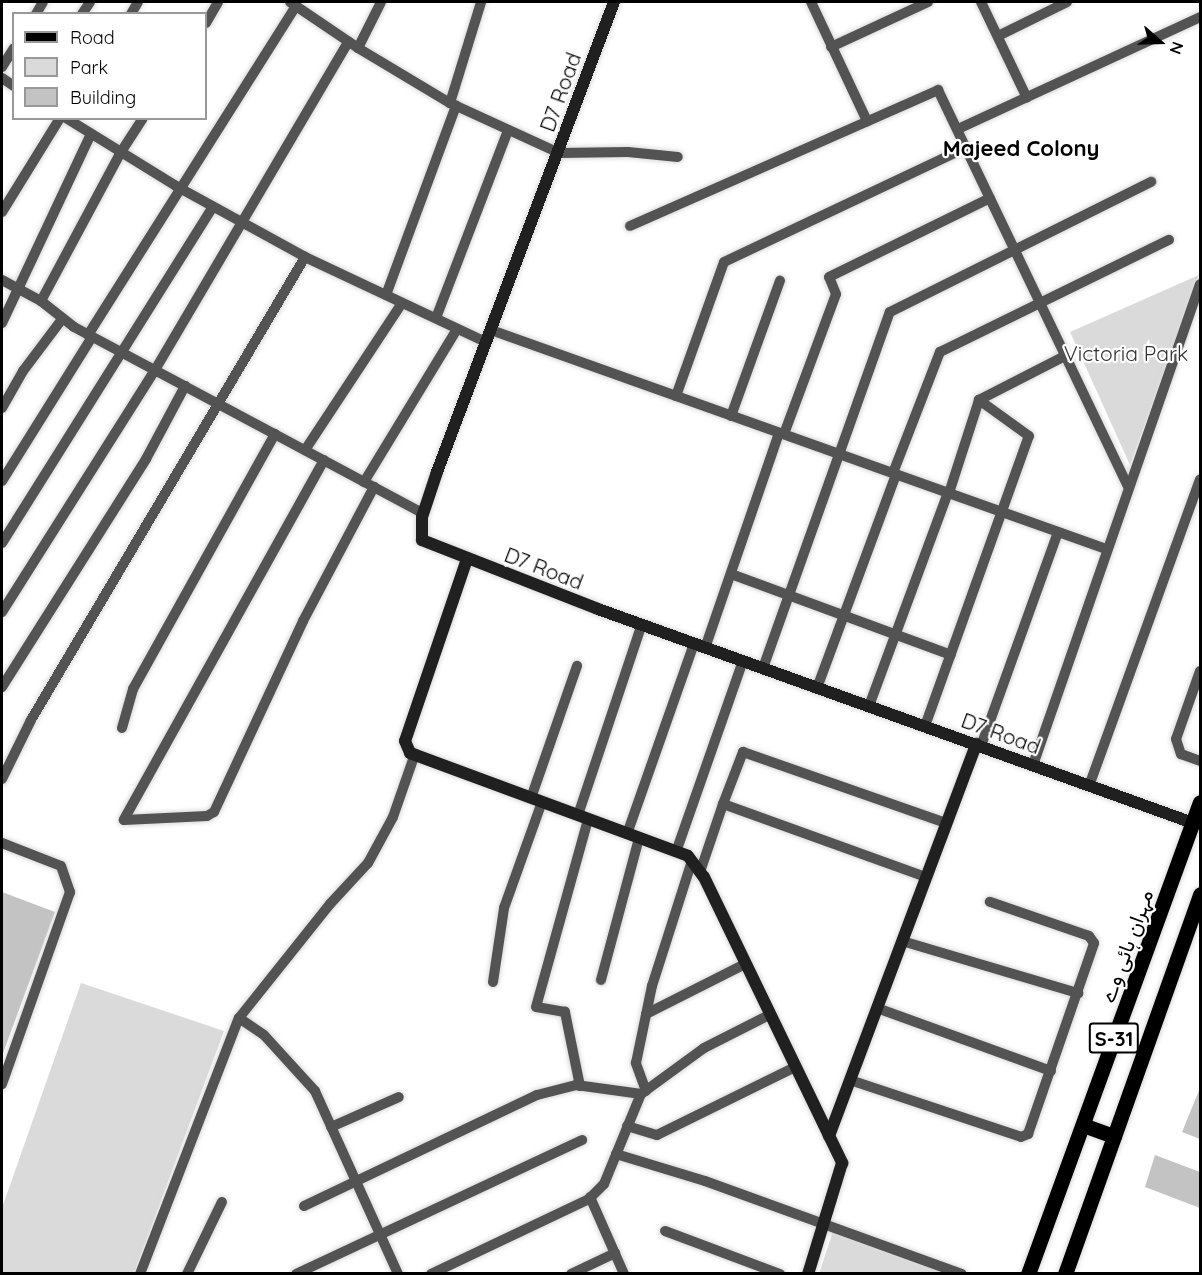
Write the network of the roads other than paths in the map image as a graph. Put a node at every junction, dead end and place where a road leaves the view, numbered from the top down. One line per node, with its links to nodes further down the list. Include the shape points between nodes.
1 (218, 2): 11 (street)
2 (381, 2): 15 (street)
3 (481, 2): 19 (street)
4 (614, 2): 29 (street, D7 Road)
5 (811, 2): 14 (street)
6 (928, 2): 14 (street)
7 (981, 2): 12 (street)
8 (1067, 2): 12 (street)
9 (293, 4): 13 (street); 32 (street)
10 (1200, 16): 18 (street)
11 (207, 21)
12 (998, 36): 18 (street)
13 (348, 42): 15 (street); 36 (street)
14 (831, 46): 23 (street)
15 (358, 48): 19 (street)
16 (12, 51): 17 (street)
17 (2, 67)
18 (1027, 98): 24 (street)
19 (453, 104): 25 (street); 45 (street)
20 (59, 120): 35 (street)
21 (69, 120): 26 (street)
22 (142, 120): 28 (street)
23 (867, 122): 24 (street, via 938,90); 37 (street)
24 (958, 129): 27 (street)
25 (508, 130): 29 (street); 50 (street)
26 (91, 134): 28 (street); 44 (street)
27 (967, 147): 33 (street); 59 (street, via 724,262)
28 (121, 152): 32 (street); 46 (street)
29 (559, 153): 30 (street, via 628,152); 54 (street, D7 Road)
30 (678, 157)
31 (1151, 182): 39 (street)
32 (182, 190): 34 (street); 53 (street)
33 (990, 198): 39 (street); 64 (street, via 829,277 836,294)
34 (213, 207): 36 (street); 55 (street)
35 (2, 212)
36 (244, 224): 40 (street); 57 (street)
37 (630, 226)
38 (1170, 240): 48 (street)
39 (1014, 250): 48 (street); 67 (street, via 890,312)
40 (306, 257): 45 (street); 61 (street)
41 (2, 280): 44 (street)
42 (780, 281): 63 (street)
43 (1200, 284): 73 (street)
44 (16, 288): 46 (street); 51 (street)
45 (386, 295): 47 (street)
46 (41, 301): 49 (street)
47 (402, 303): 50 (street); 66 (street)
48 (1039, 304): 56 (street); 69 (street, via 940,352)
49 (63, 318): 53 (street); 62 (street, via 23,371)
50 (436, 318): 52 (street)
51 (2, 323)
52 (457, 328): 54 (street); 72 (street)
53 (90, 336): 55 (street); 71 (street)
54 (489, 336): 59 (street); 76 (street, D7 Road)
55 (124, 354): 57 (street); 78 (street)
56 (1065, 356): 60 (street); 73 (street)
57 (155, 370): 58 (street); 83 (street)
58 (185, 386): 61 (street); 93 (street, via 146,459)
59 (676, 396): 63 (street)
60 (978, 400): 74 (street); 75 (street, via 1029,432)
61 (216, 403): 65 (street); 102 (street, via 31,720)
62 (2, 408)
63 (731, 416): 64 (street)
64 (782, 434): 67 (street); 81 (street)
65 (275, 435): 66 (street); 97 (street, via 133,689)
66 (305, 450): 68 (street)
67 (840, 454): 69 (street); 82 (street)
68 (324, 460): 72 (street); 72 (street, via 124,820 207,816 214,812)
69 (895, 474): 74 (street); 84 (street)
70 (1200, 480): 103 (street)
71 (2, 481)
72 (369, 484): 76 (street)
73 (1128, 486): 79 (street)
74 (949, 493): 75 (street); 86 (street)
75 (1000, 511): 77 (street); 88 (street)
76 (423, 513): 80 (street, D7 Road, via 422,540)
77 (1058, 532): 79 (street); 98 (street)
78 (2, 543)
79 (1106, 549): 101 (street)
80 (466, 559): 85 (street, D7 Road); 99 (street, via 405,741)
81 (731, 574): 82 (street); 87 (street)
82 (788, 595): 84 (street); 91 (street)
83 (2, 612)
84 (844, 616): 86 (street); 94 (street)
85 (642, 624): 87 (street, D7 Road); 107 (street)
86 (895, 635): 88 (street); 95 (street)
87 (700, 646): 89 (street, D7 Road); 110 (street)
88 (951, 655): 96 (street)
89 (743, 662): 91 (street, D7 Road); 112 (street)
90 (577, 666): 104 (street)
91 (762, 668): 94 (street, D7 Road)
92 (1200, 671): 100 (street, via 1176,739 1181,754)
93 (2, 687)
94 (817, 688): 95 (street, D7 Road)
95 (869, 706): 96 (street, D7 Road)
96 (925, 726): 98 (street, D7 Road)
97 (122, 728)
98 (978, 745): 101 (street, D7 Road); 108 (street)
99 (415, 754): 104 (street); 125 (street, via 393,817 368,863)
100 (1200, 761)
101 (1033, 765): 103 (street, D7 Road)
102 (2, 779)
103 (1089, 786): 109 (street, D7 Road)
104 (537, 800): 107 (street); 120 (street, via 504,908)
105 (1200, 802): 109 (main road, مہران ہائی وے / S-31)
106 (723, 804): 108 (street, via 743,752); 113 (street); 114 (street)
107 (583, 817): 110 (street); 130 (street, via 536,1007 565,1012)
108 (946, 823): 114 (street)
109 (1193, 823): 133 (main road, مہران ہائی وے / S-31)
110 (633, 836): 112 (street); 119 (street)
111 (2, 843): 129 (street, via 61,866 70,892)
112 (676, 852): 113 (street)
113 (696, 867): 118 (street); 123 (street)
114 (926, 878): 117 (street)
115 (1200, 894): 137 (main road, S-31)
116 (990, 902): 121 (street, via 1093,939)
117 (902, 941): 121 (street); 122 (street)
118 (745, 964): 123 (street); 124 (street)
119 (601, 980)
120 (493, 982)
121 (1078, 993): 127 (street)
122 (877, 1008): 127 (street); 128 (street)
123 (646, 1014): 131 (street, via 636,1063)
124 (769, 1015): 126 (street); 131 (street, via 704,1048)
125 (239, 1018): 135 (street, via 264,1035 315,1091); 148 (street)
126 (795, 1067): 134 (street, via 657,1135); 136 (street)
127 (1051, 1071): 128 (street, via 1028,1134 1021,1137)
128 (850, 1080): 136 (street)
129 (2, 1084)
130 (580, 1086): 131 (street); 140 (street, via 537,1095)
131 (644, 1093): 134 (street)
132 (399, 1097): 135 (street)
133 (1083, 1125): 137 (main road); 158 (main road, مہران ہائی وے / S-31)
134 (627, 1126): 139 (street)
135 (331, 1127): 140 (street)
136 (829, 1136): 144 (street, via 842,1162)
137 (1114, 1136): 159 (main road, S-31)
138 (582, 1140): 146 (street)
139 (616, 1154): 141 (street, via 604,1184); 144 (street, via 705,1181)
140 (357, 1183): 143 (street); 146 (street)
141 (590, 1197): 147 (street); 152 (street)
142 (222, 1202): 149 (street)
143 (304, 1206)
144 (823, 1226): 156 (street); 157 (street)
145 (665, 1231): 155 (street)
146 (380, 1234): 150 (street); 151 (street)
147 (615, 1253): 153 (street); 154 (street)
148 (140, 1274)
149 (187, 1274)
150 (296, 1274)
151 (398, 1274)
152 (431, 1274)
153 (571, 1274)
154 (624, 1274)
155 (780, 1274)
156 (808, 1274)
157 (962, 1274)
158 (1029, 1274)
159 (1065, 1274)

